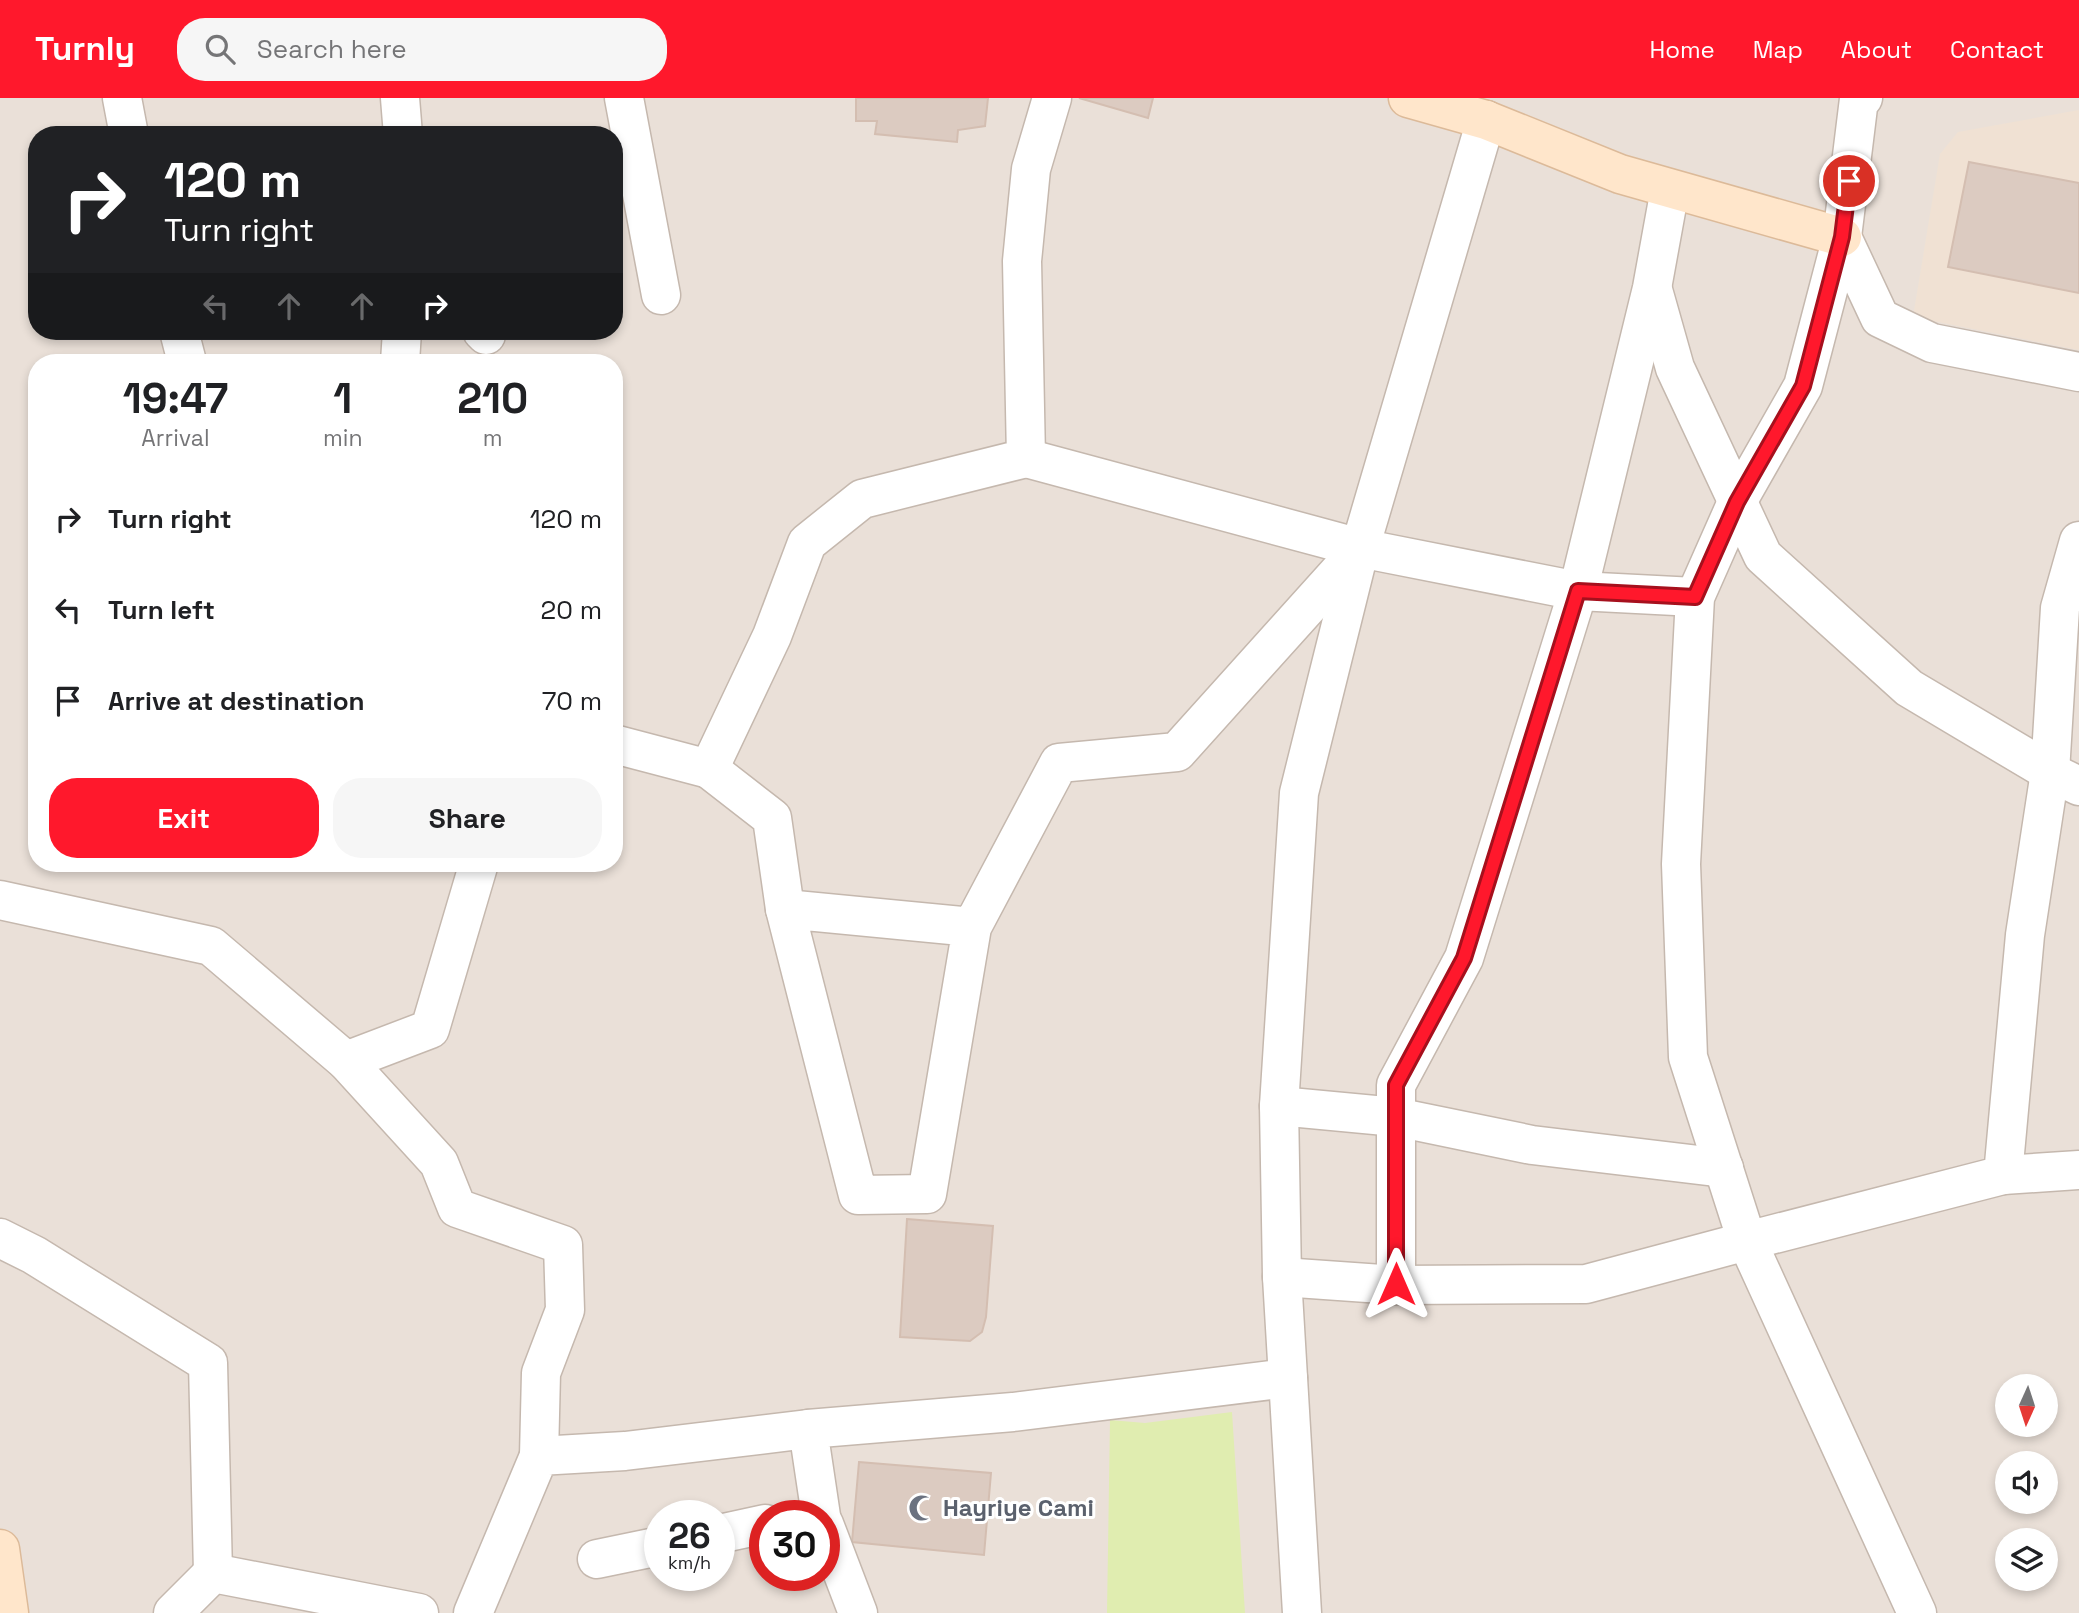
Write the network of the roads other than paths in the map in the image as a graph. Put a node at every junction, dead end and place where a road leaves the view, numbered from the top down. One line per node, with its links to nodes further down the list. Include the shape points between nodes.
1 (122, 98): 8 (street)
2 (400, 98): 9 (street)
3 (624, 98): 13 (street)
4 (1052, 98): 15 (street, via 1031,169 1022,261)
5 (1408, 98): 7 (street)
6 (1859, 98): 11 (street)
7 (1495, 109): 10 (street, via 1620,174); 18 (street)
8 (127, 126)
9 (402, 126)
10 (1670, 188): 11 (street); 12 (street)
11 (1842, 237): 14 (street, via 1880,318 1932,343); 16 (street, via 1803,386)
12 (1652, 288): 16 (street, via 1675,368); 19 (street)
13 (661, 295)
14 (2079, 372)
15 (1026, 458): 18 (street); 22 (street, via 862,499 807,543 772,636)
16 (1737, 502): 20 (street); 23 (street, via 1763,556 1909,688)
17 (2079, 541): 23 (street, via 2060,608)
18 (1360, 548): 19 (street); 27 (street, via 1177,752 1059,763); 29 (street, via 1299,793)
19 (1578, 591): 20 (street); 30 (street, via 1464,958 1396,1085)
20 (1695, 597): 31 (street, via 1681,864 1688,1057)
21 (623, 746): 22 (street)
22 (709, 769): 26 (street, via 772,818)
23 (2064, 779): 33 (street, via 2025,935)
24 (476, 872): 28 (street, via 430,1029)
25 (0, 900): 28 (street, via 211,946)
26 (785, 909): 27 (street); 27 (street, via 858,1195 927,1195)
27 (972, 928)
28 (346, 1061): 40 (street, via 439,1163 457,1208 563,1245 565,1310 541,1373)
29 (1279, 1105): 30 (street); 36 (street)
30 (1396, 1117): 31 (street, via 1532,1145); 37 (street)
31 (1724, 1168): 35 (street)
32 (2079, 1170): 33 (street)
33 (2003, 1175): 35 (street)
34 (0, 1238): 46 (street, via 208,1363)
35 (1747, 1241): 37 (street, via 1586,1284); 53 (street)
36 (1282, 1276): 37 (street); 38 (street)
37 (1396, 1284)
38 (1288, 1378): 39 (street, via 1013,1412); 52 (street)
39 (808, 1429): 40 (street, via 625,1451); 41 (street)
40 (539, 1456): 50 (street)
41 (816, 1500)
42 (0, 1549): 47 (street)
43 (644, 1549): 44 (street)
44 (597, 1559)
45 (840, 1570): 51 (street)
46 (213, 1573): 48 (street); 49 (street)
47 (9, 1613)
48 (173, 1613)
49 (419, 1613)
50 (473, 1613)
51 (858, 1613)
52 (1302, 1613)
53 (1917, 1613)

